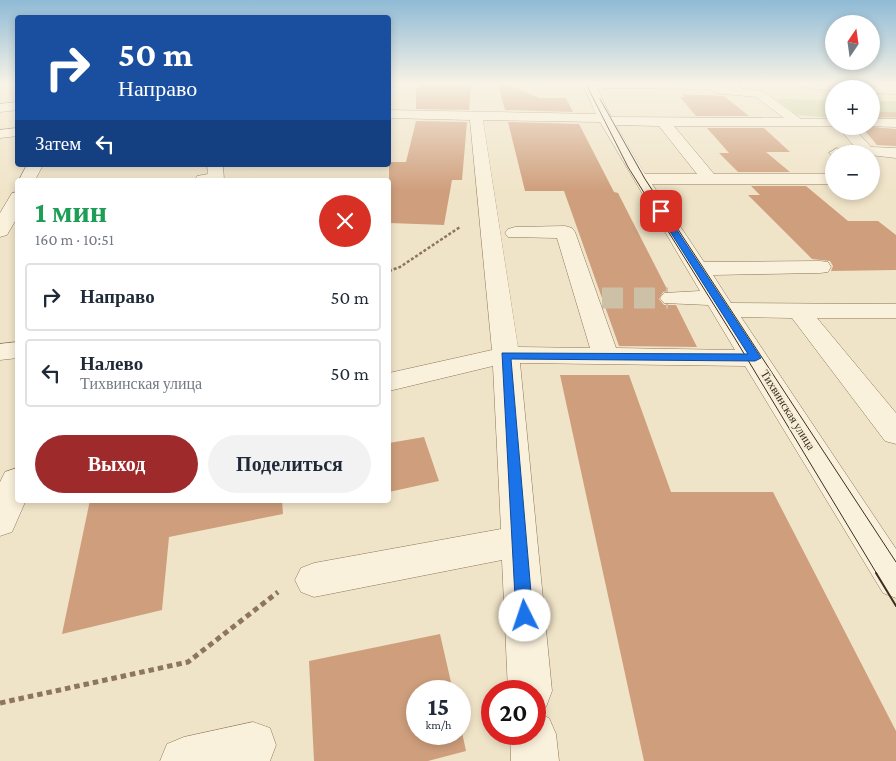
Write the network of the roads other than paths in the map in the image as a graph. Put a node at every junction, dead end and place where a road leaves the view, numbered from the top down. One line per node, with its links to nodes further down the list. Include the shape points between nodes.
1 (476, 120): 30 (street)
2 (589, 120): 3 (street)
3 (605, 120): 5 (street); 16 (street, Тихвинская улица)
4 (794, 120): 6 (street)
5 (663, 121): 6 (street); 18 (street)
6 (797, 122): 7 (street)
7 (825, 122)
8 (880, 123): 9 (street)
9 (896, 123)
10 (15, 132): 12 (street)
11 (880, 132): 13 (street)
12 (0, 134)
13 (896, 134)
14 (852, 135): 15 (street, via 866,151)
15 (896, 153)
16 (640, 179): 18 (street); 23 (street, Тихвинская улица)
17 (825, 179): 18 (street)
18 (710, 180)
19 (12, 201): 20 (street)
20 (0, 231)
21 (515, 233): 31 (street, via 566,232 595,298)
22 (820, 267): 23 (street)
23 (698, 269): 25 (street, Тихвинская улица)
24 (672, 298): 25 (street)
25 (721, 304): 26 (street); 32 (street, Тихвинская улица)
26 (799, 311): 27 (street); 34 (street)
27 (896, 311)
28 (15, 350): 29 (street)
29 (0, 352)
30 (506, 355): 31 (street); 33 (street); 37 (street)
31 (606, 357): 32 (street)
32 (755, 358): 39 (street, Тихвинская улица)
33 (391, 382)
34 (896, 434)
35 (11, 482): 36 (street)
36 (0, 522)
37 (519, 542): 38 (street); 40 (street)
38 (314, 580)
39 (896, 581)
40 (529, 680)
41 (253, 745): 43 (street)
42 (534, 745): 44 (street)
43 (184, 761)
44 (535, 761)

